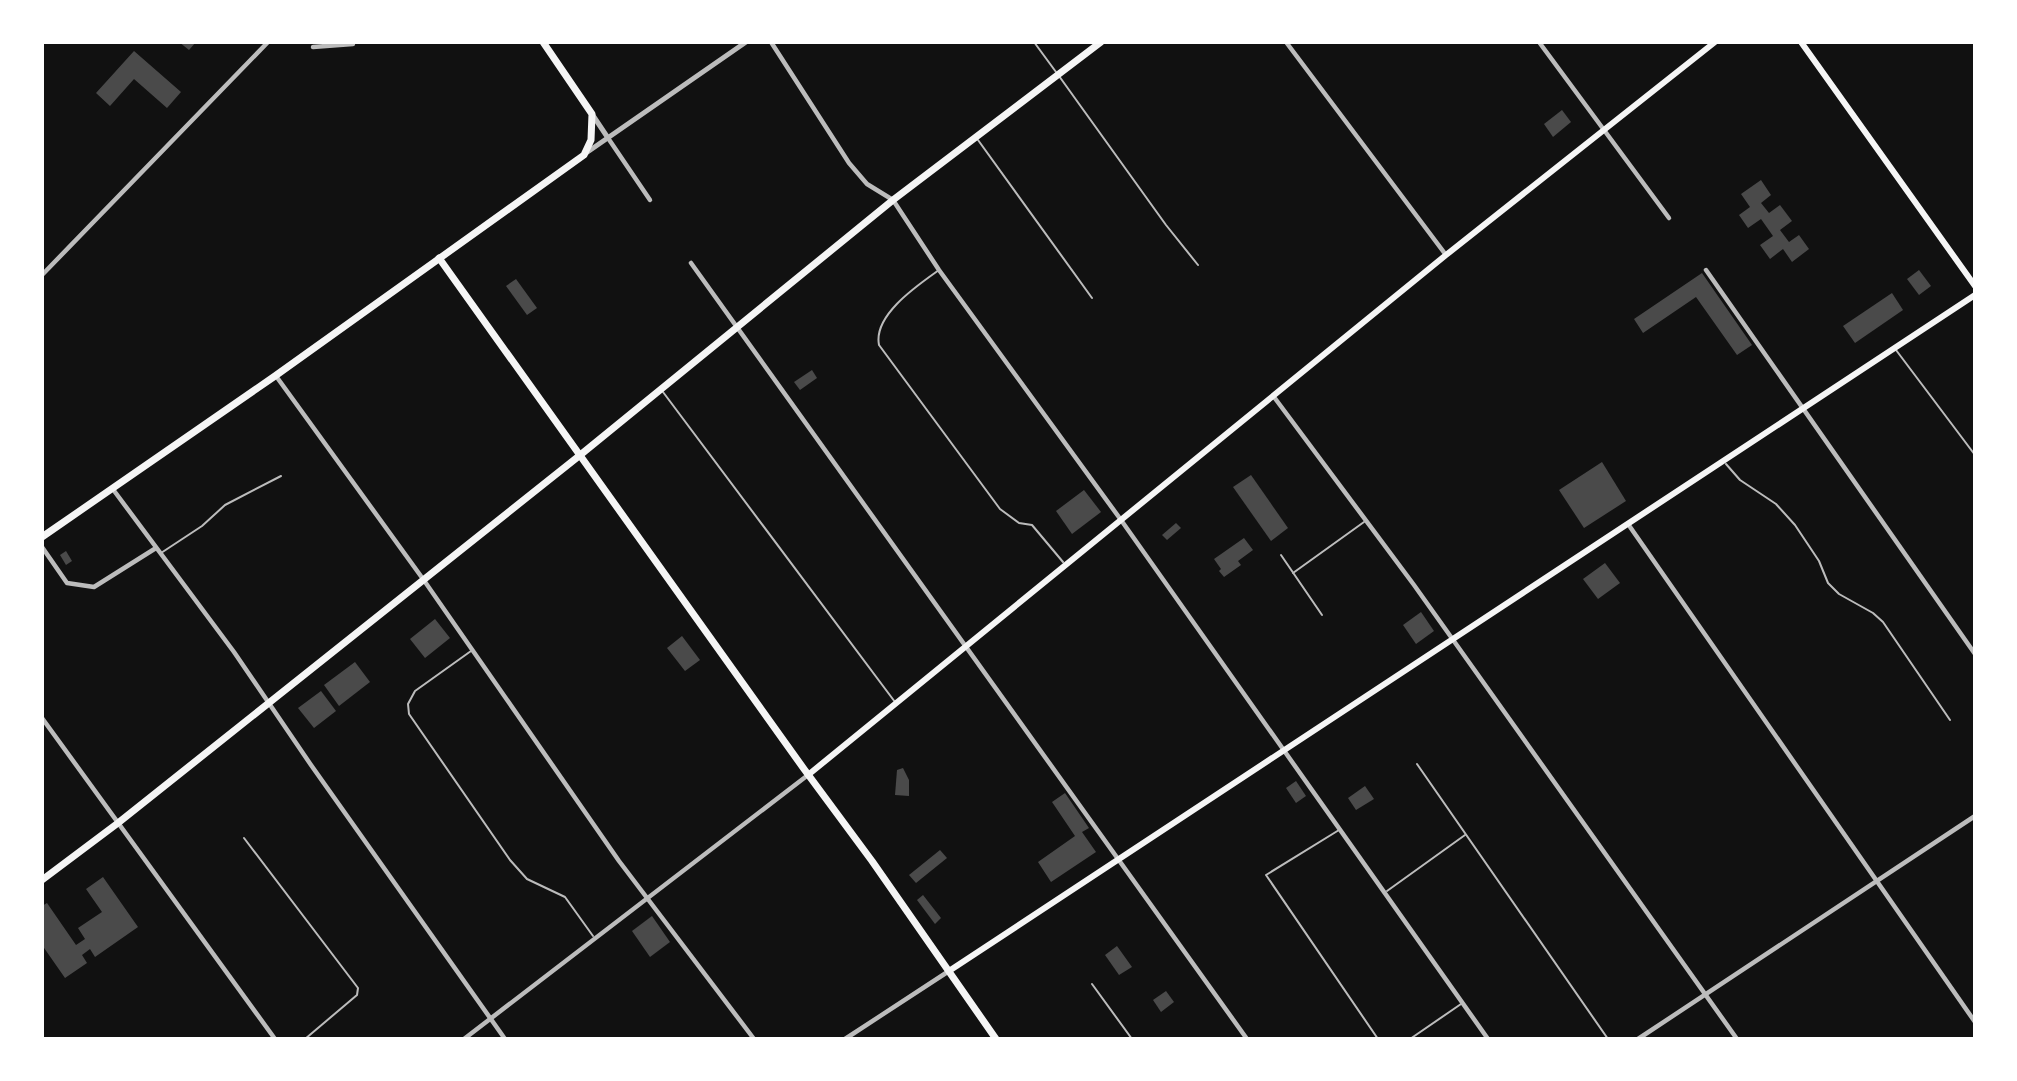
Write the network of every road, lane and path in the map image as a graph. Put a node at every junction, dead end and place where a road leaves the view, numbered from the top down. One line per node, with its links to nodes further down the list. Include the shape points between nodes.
1 (268, 42): 28 (street)
2 (543, 42): 14 (main road)
3 (746, 42): 17 (street)
4 (771, 42): 20 (street, via 849,163 867,184)
5 (1034, 42): 13 (lane)
6 (1101, 42): 13 (main road)
7 (1286, 42): 22 (street)
8 (1539, 42): 15 (street)
9 (1715, 42): 15 (main road)
10 (1801, 42): 29 (main road)
11 (353, 44): 12 (street)
12 (313, 47)
13 (1058, 74): 16 (main road); 25 (lane)
14 (592, 114): 17 (street); 18 (main road, via 591,140)
15 (1604, 130): 21 (street); 22 (main road)
16 (976, 137): 20 (main road); 31 (lane)
17 (608, 138): 18 (street); 19 (street)
18 (584, 155): 23 (main road)
19 (650, 200)
20 (893, 200): 26 (street); 32 (main road)
21 (1669, 218)
22 (1446, 256): 36 (main road)
23 (439, 258): 34 (main road); 39 (main road)
24 (691, 263): 32 (street)
25 (1198, 265)
26 (939, 270): 43 (street); 51 (lane, via 895,306 878,335 879,345 1000,509 1019,523 1032,525)
27 (1706, 270): 37 (street)
28 (42, 275)
29 (1975, 286)
30 (1975, 295): 33 (main road)
31 (1092, 298)
32 (736, 328): 35 (main road); 56 (street)
33 (1895, 348): 37 (main road); 38 (lane)
34 (275, 376): 42 (main road); 53 (street)
35 (660, 388): 39 (main road); 59 (lane)
36 (1274, 397): 43 (main road); 44 (street)
37 (1803, 408): 40 (main road); 58 (street)
38 (1975, 455)
39 (579, 456): 53 (main road); 65 (main road)
40 (1723, 460): 45 (main road); 62 (lane, via 1795,525 1828,583 1884,622)
41 (281, 476): 49 (lane, via 229,503)
42 (112, 488): 46 (main road); 48 (street)
43 (1121, 520): 51 (main road); 63 (street)
44 (1366, 520): 52 (lane); 55 (street)
45 (1628, 524): 55 (main road); 73 (street)
46 (42, 537)
47 (42, 547): 48 (street, via 67,583 94,587)
48 (156, 548): 49 (street)
49 (160, 553): 60 (street)
50 (1281, 555): 52 (lane)
51 (1066, 566): 56 (main road)
52 (1293, 573): 54 (lane)
53 (423, 579): 57 (street); 60 (main road)
54 (1322, 615)
55 (1452, 638): 63 (main road); 79 (street)
56 (966, 646): 59 (main road); 71 (street)
57 (472, 651): 75 (street); 76 (lane, via 415,691 409,714 510,860 527,879 565,897)
58 (1975, 654)
59 (895, 703): 65 (main road)
60 (268, 704): 67 (main road); 81 (street)
61 (42, 718): 67 (street)
62 (1950, 720)
63 (1284, 751): 68 (street); 71 (main road)
64 (1417, 764): 69 (lane)
65 (808, 775): 75 (street); 77 (main road)
66 (1975, 816): 73 (street)
67 (118, 823): 72 (main road); 84 (street)
68 (1340, 829): 74 (street); 93 (lane, via 1266,875)
69 (1466, 834): 74 (lane); 96 (lane)
70 (244, 838): 85 (lane, via 358,988 357,995)
71 (1118, 860): 77 (main road); 92 (street)
72 (42, 880)
73 (1876, 880): 79 (street); 82 (street)
74 (1385, 892): 80 (street)
75 (647, 899): 76 (street); 88 (street)
76 (596, 940): 81 (street)
77 (949, 971): 83 (main road); 89 (street)
78 (1092, 984): 91 (lane)
79 (1705, 994): 97 (street); 98 (street)
80 (1462, 1003): 94 (lane); 95 (street)
81 (490, 1018): 86 (street); 87 (street)
82 (1975, 1022)
83 (994, 1036): 90 (lane)
84 (275, 1039)
85 (305, 1039)
86 (464, 1039)
87 (505, 1039)
88 (754, 1039)
89 (845, 1039)
90 (984, 1039)
91 (1132, 1039)
92 (1247, 1039)
93 (1378, 1039)
94 (1410, 1039)
95 (1488, 1039)
96 (1608, 1039)
97 (1638, 1039)
98 (1737, 1039)

